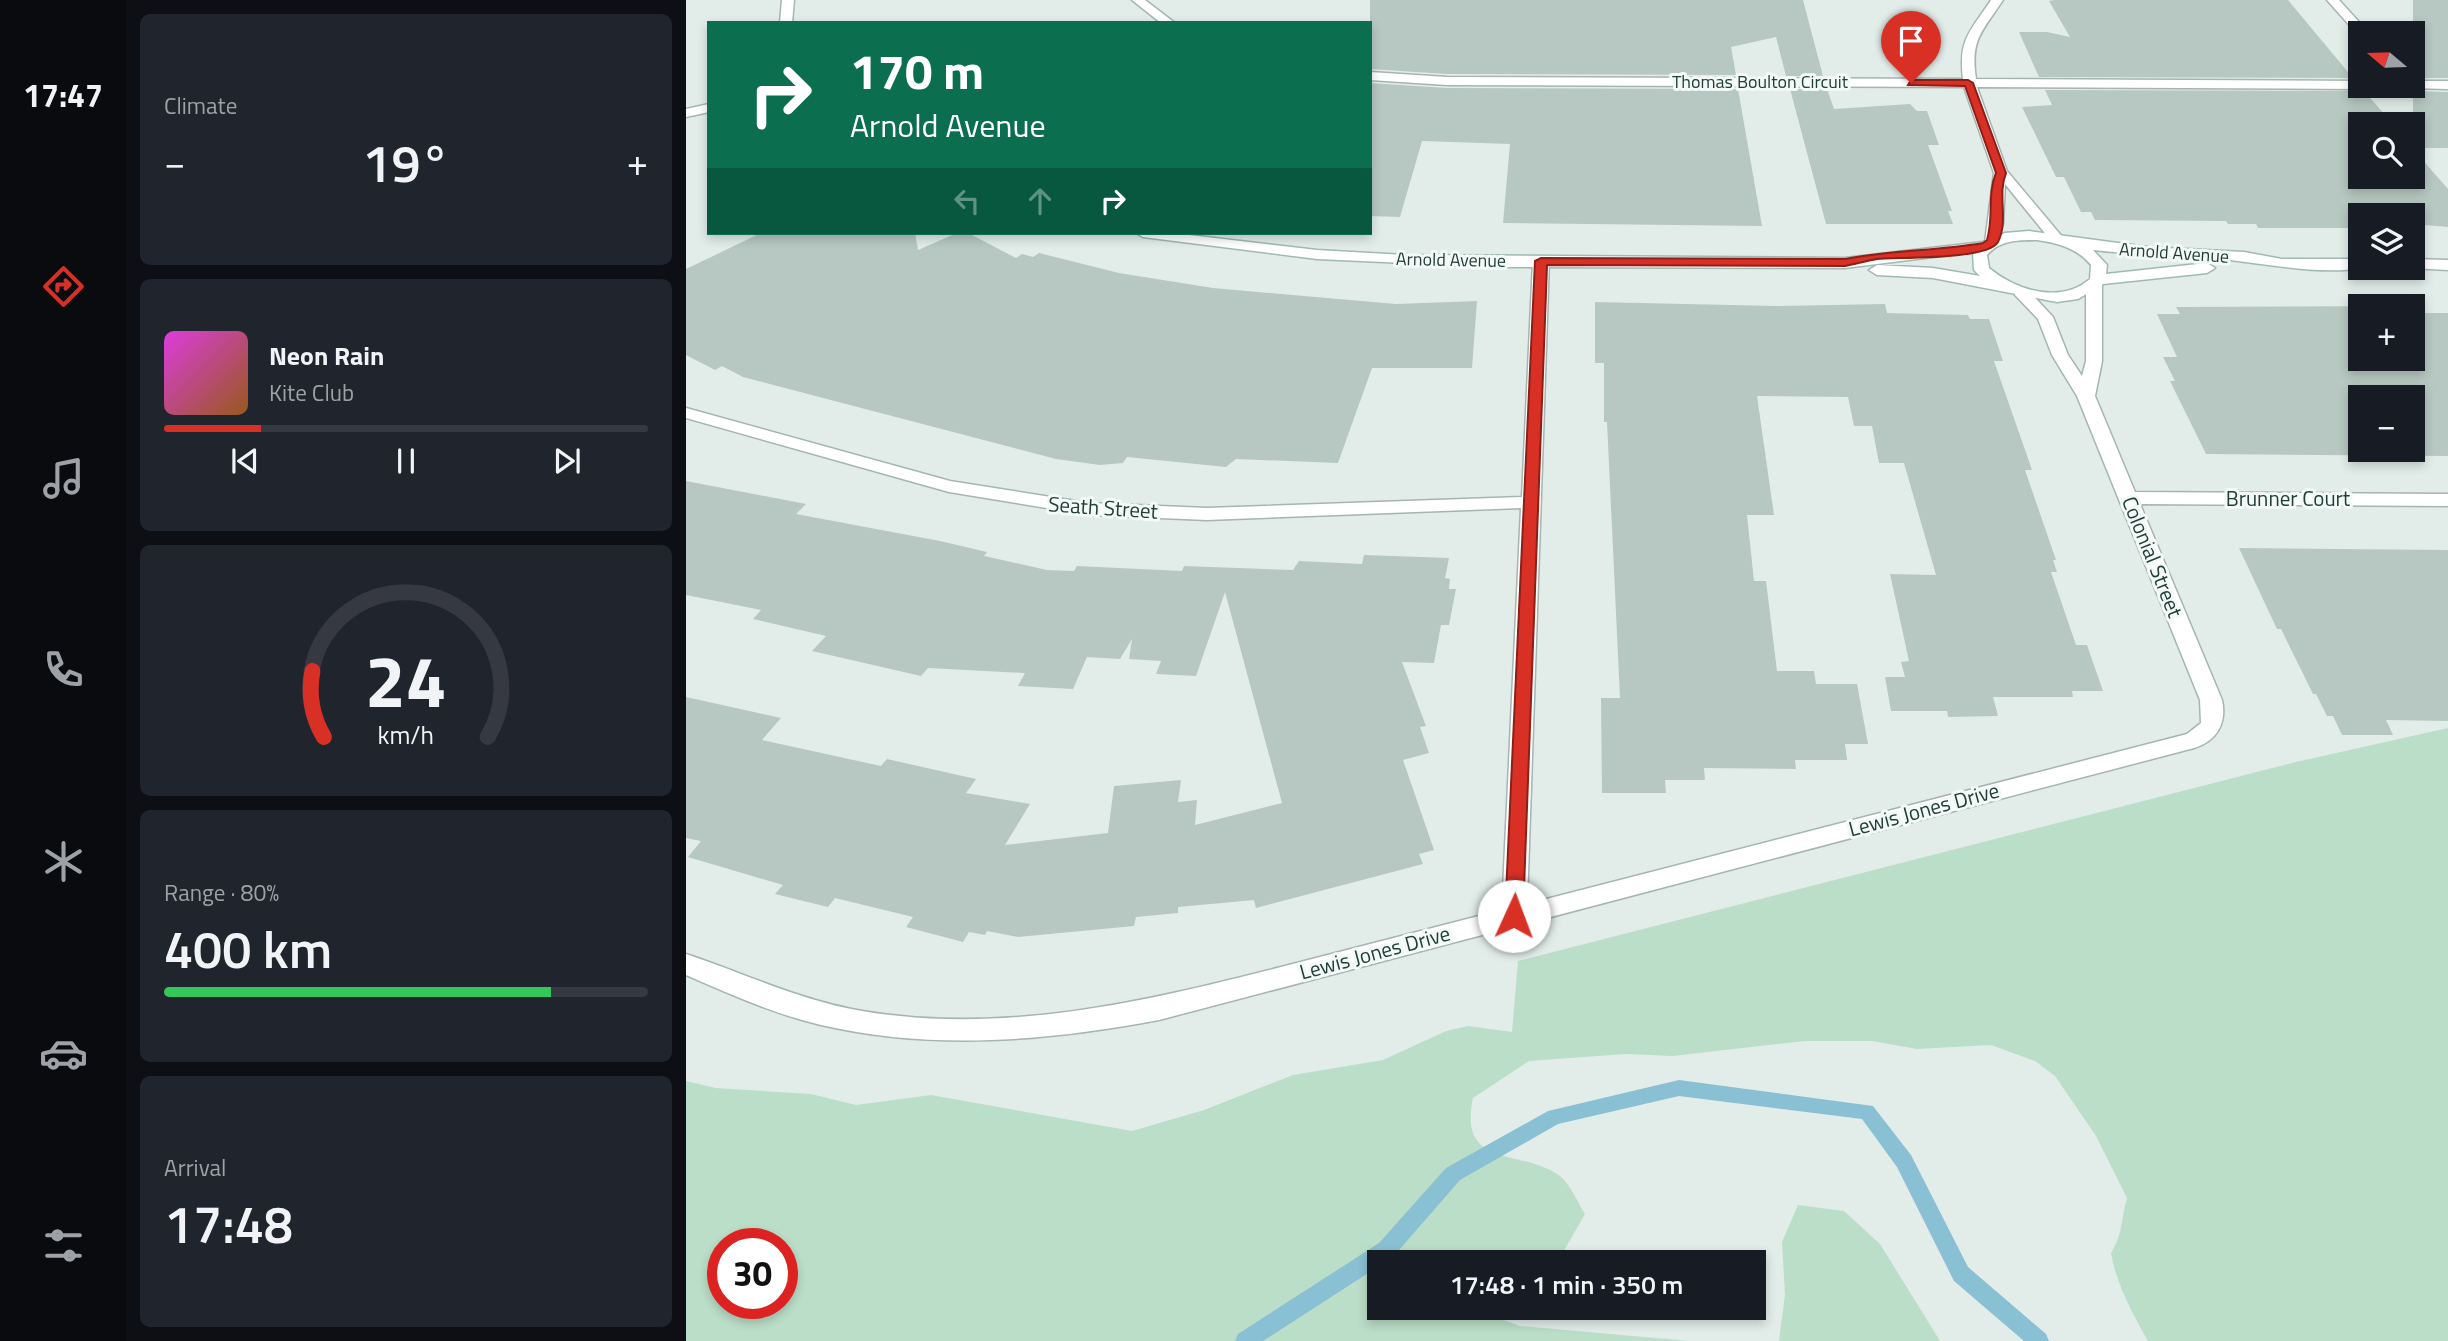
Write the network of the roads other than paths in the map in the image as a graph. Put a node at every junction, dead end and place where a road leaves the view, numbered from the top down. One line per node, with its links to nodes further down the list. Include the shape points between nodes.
1 (788, 0): 5 (street)
2 (1138, 0): 6 (street)
3 (1997, 0): 9 (street, via 1969,42)
4 (2333, 0): 7 (street)
5 (786, 21)
6 (1167, 21)
7 (2352, 21)
8 (1372, 76): 9 (street, Thomas Boulton Circuit, via 1447,81)
9 (1968, 83): 10 (street, Thomas Boulton Circuit); 15 (street)
10 (2348, 85)
11 (2426, 85): 12 (street)
12 (2448, 85)
13 (707, 108): 14 (street)
14 (686, 113)
15 (2001, 173): 17 (street, via 2035,216); 18 (street, via 1996,185 1998,220)
16 (1155, 235): 19 (street, Arnold Avenue, via 1328,256)
17 (2062, 240): 18 (street, Arnold Avenue, via 2016,236); 21 (street, Arnold Avenue, via 2148,253 2244,257); 25 (street, via 2095,259 2101,270)
18 (1989, 244): 20 (street, Arnold Avenue); 26 (street, via 1979,255 1979,265)
19 (1541, 261): 20 (street, Arnold Avenue); 32 (street)
20 (1845, 262): 26 (street, Arnold Avenue)
21 (2282, 264): 22 (street, Arnold Avenue); 25 (street, Arnold Avenue, via 2251,270 2164,270)
22 (2348, 264)
23 (2425, 264): 24 (street)
24 (2448, 265)
25 (2096, 282): 27 (street, Arnold Avenue, via 2063,295); 28 (street, via 2094,361)
26 (2002, 285): 27 (street, Arnold Avenue)
27 (2021, 292): 28 (street, Colonial Street, via 2045,317 2060,355)
28 (2086, 396): 30 (street, Colonial Street)
29 (686, 413): 32 (street, Seath Street, via 949,486 1088,509 1207,514)
30 (2128, 498): 31 (street, Brunner Court); 33 (street, Colonial Street, via 2211,700)
31 (2448, 500)
32 (1532, 502): 34 (street)
33 (2214, 719): 34 (street, Lewis Jones Drive, via 2212,727 2194,740)
34 (1514, 916): 35 (street, Lewis Jones Drive, via 1159,1009 1091,1023 1021,1030 953,1032 820,1014)
35 (686, 964)

